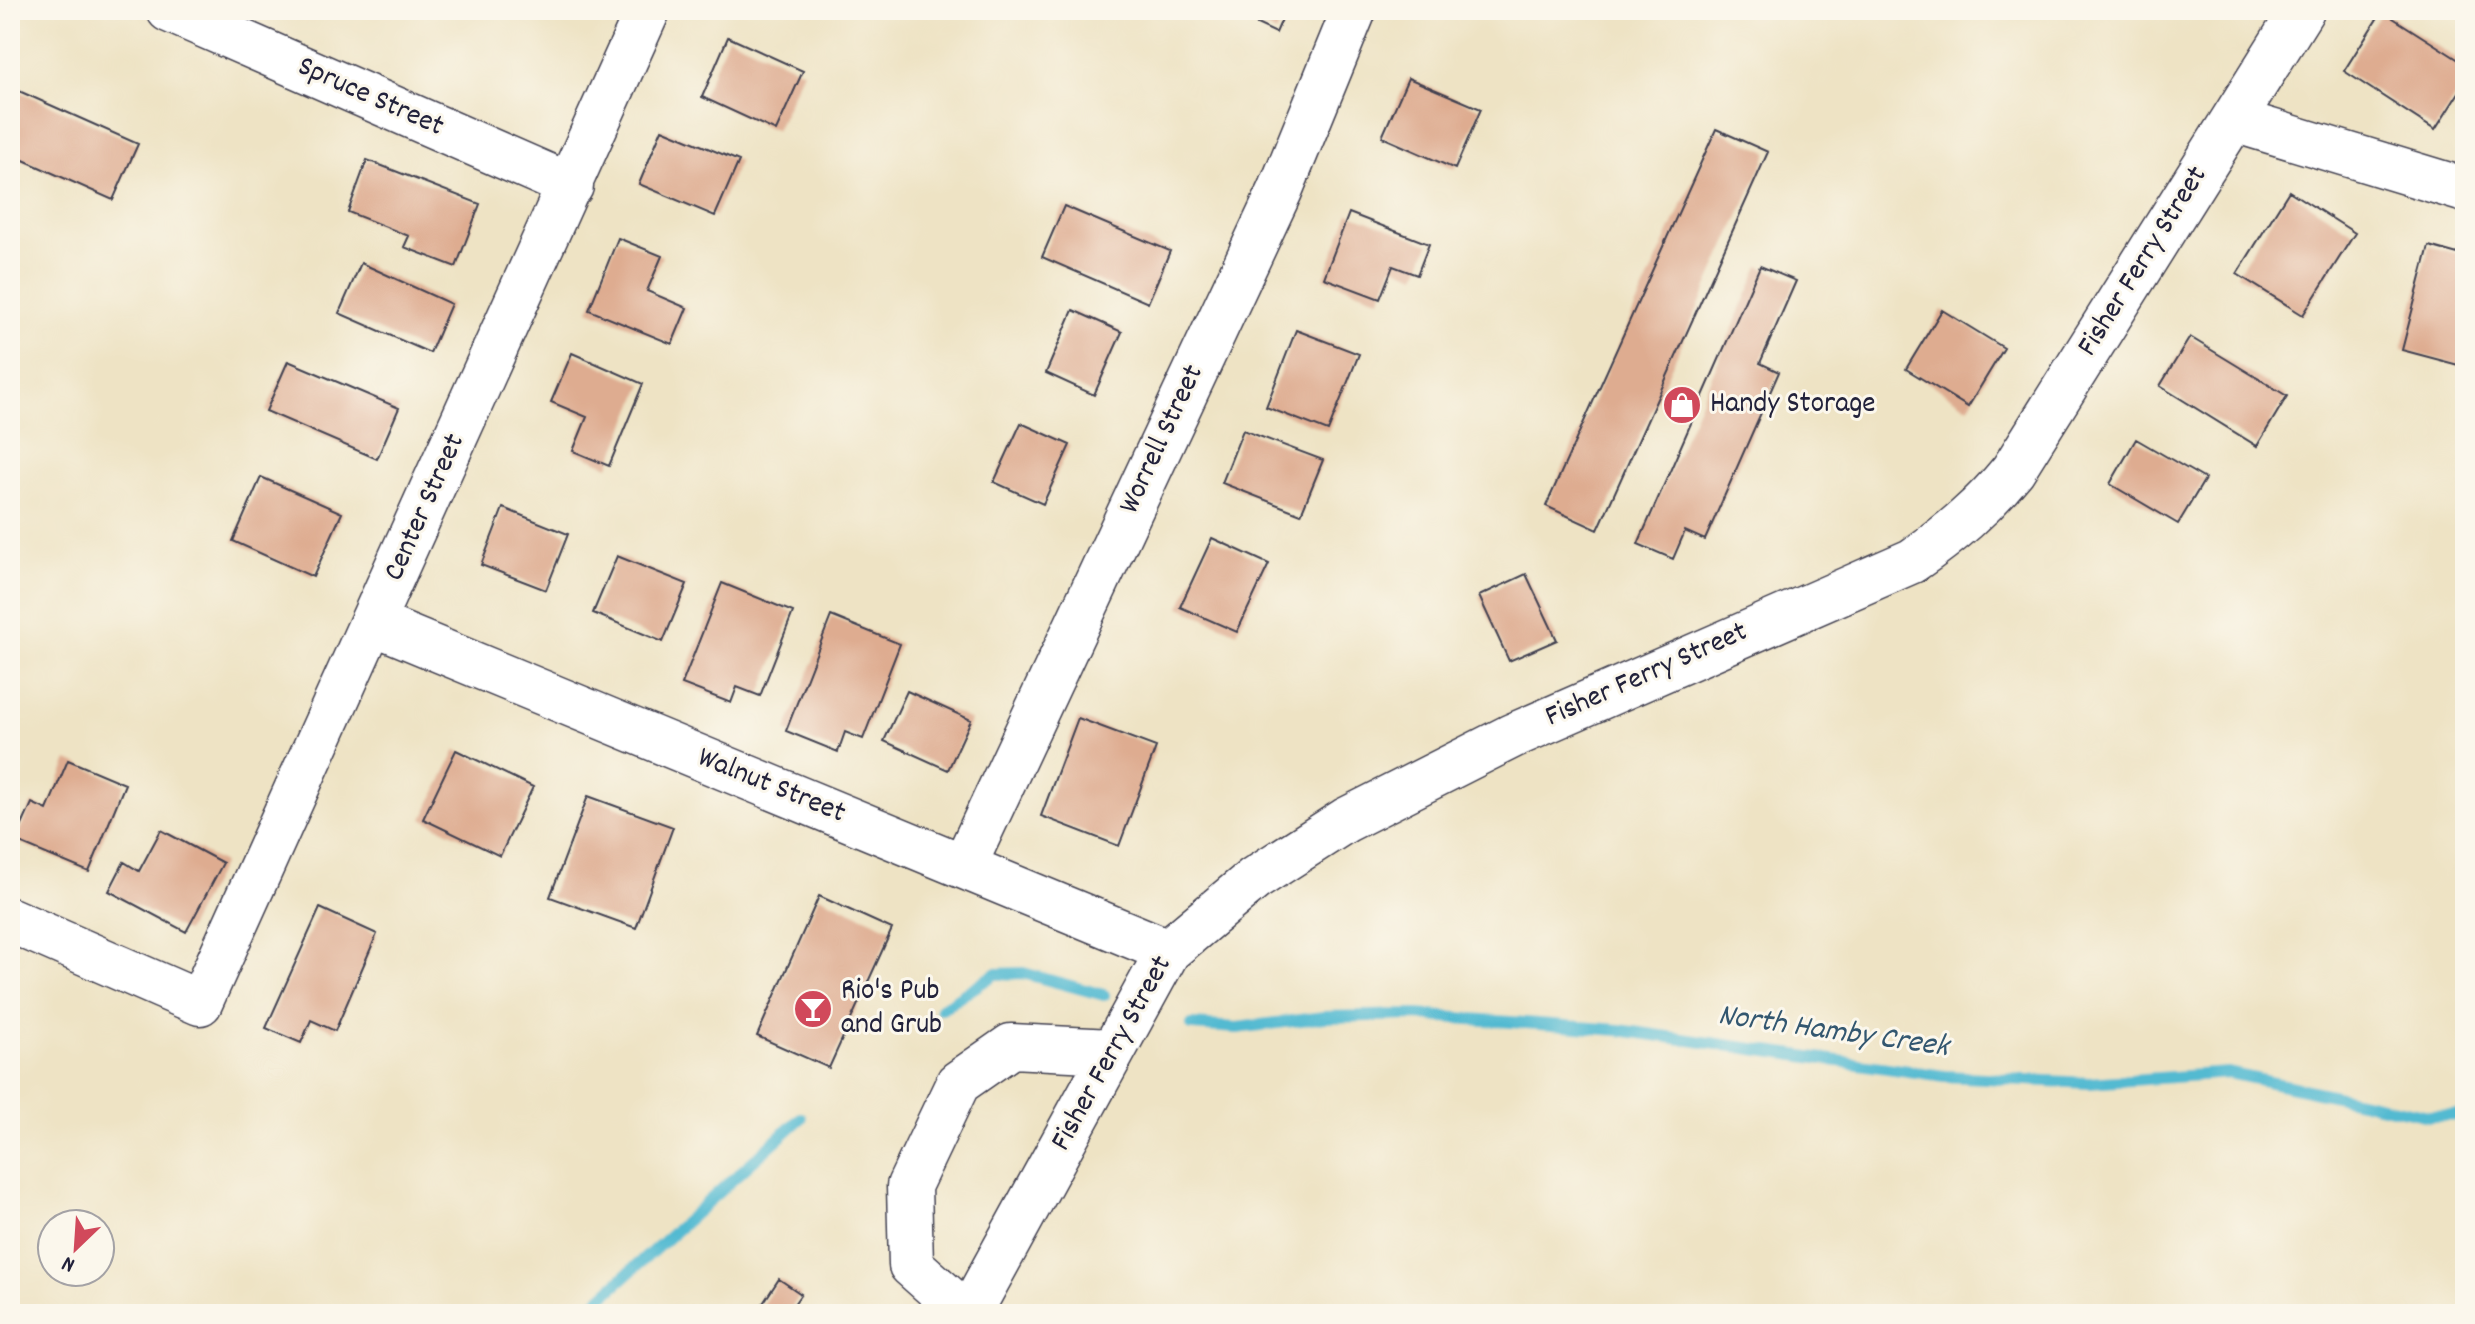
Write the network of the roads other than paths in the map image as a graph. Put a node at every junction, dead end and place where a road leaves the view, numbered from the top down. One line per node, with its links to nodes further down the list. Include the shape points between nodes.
1 (169, 10): 6 (street, Spruce Street)
2 (648, 10): 6 (street, Center Street)
3 (1354, 10): 9 (street, Worrell Street, via 1280,191)
4 (2302, 10): 5 (street, Fisher Ferry Street)
5 (2234, 120): 7 (street); 11 (street, Fisher Ferry Street, via 2013,470 1952,534 1912,561 1512,736 1346,820 1254,879)
6 (571, 186): 8 (street, Center Street)
7 (2465, 190)
8 (374, 623): 9 (street, Walnut Street); 10 (street, Center Street, via 200,1003)
9 (964, 866): 11 (street, Walnut Street)
10 (10, 920)
11 (1168, 951): 12 (street, Fisher Ferry Street)
12 (1112, 1051): 13 (street, Fisher Ferry Street); 13 (street, via 1011,1046 958,1083 909,1186 911,1265)
13 (967, 1314)

